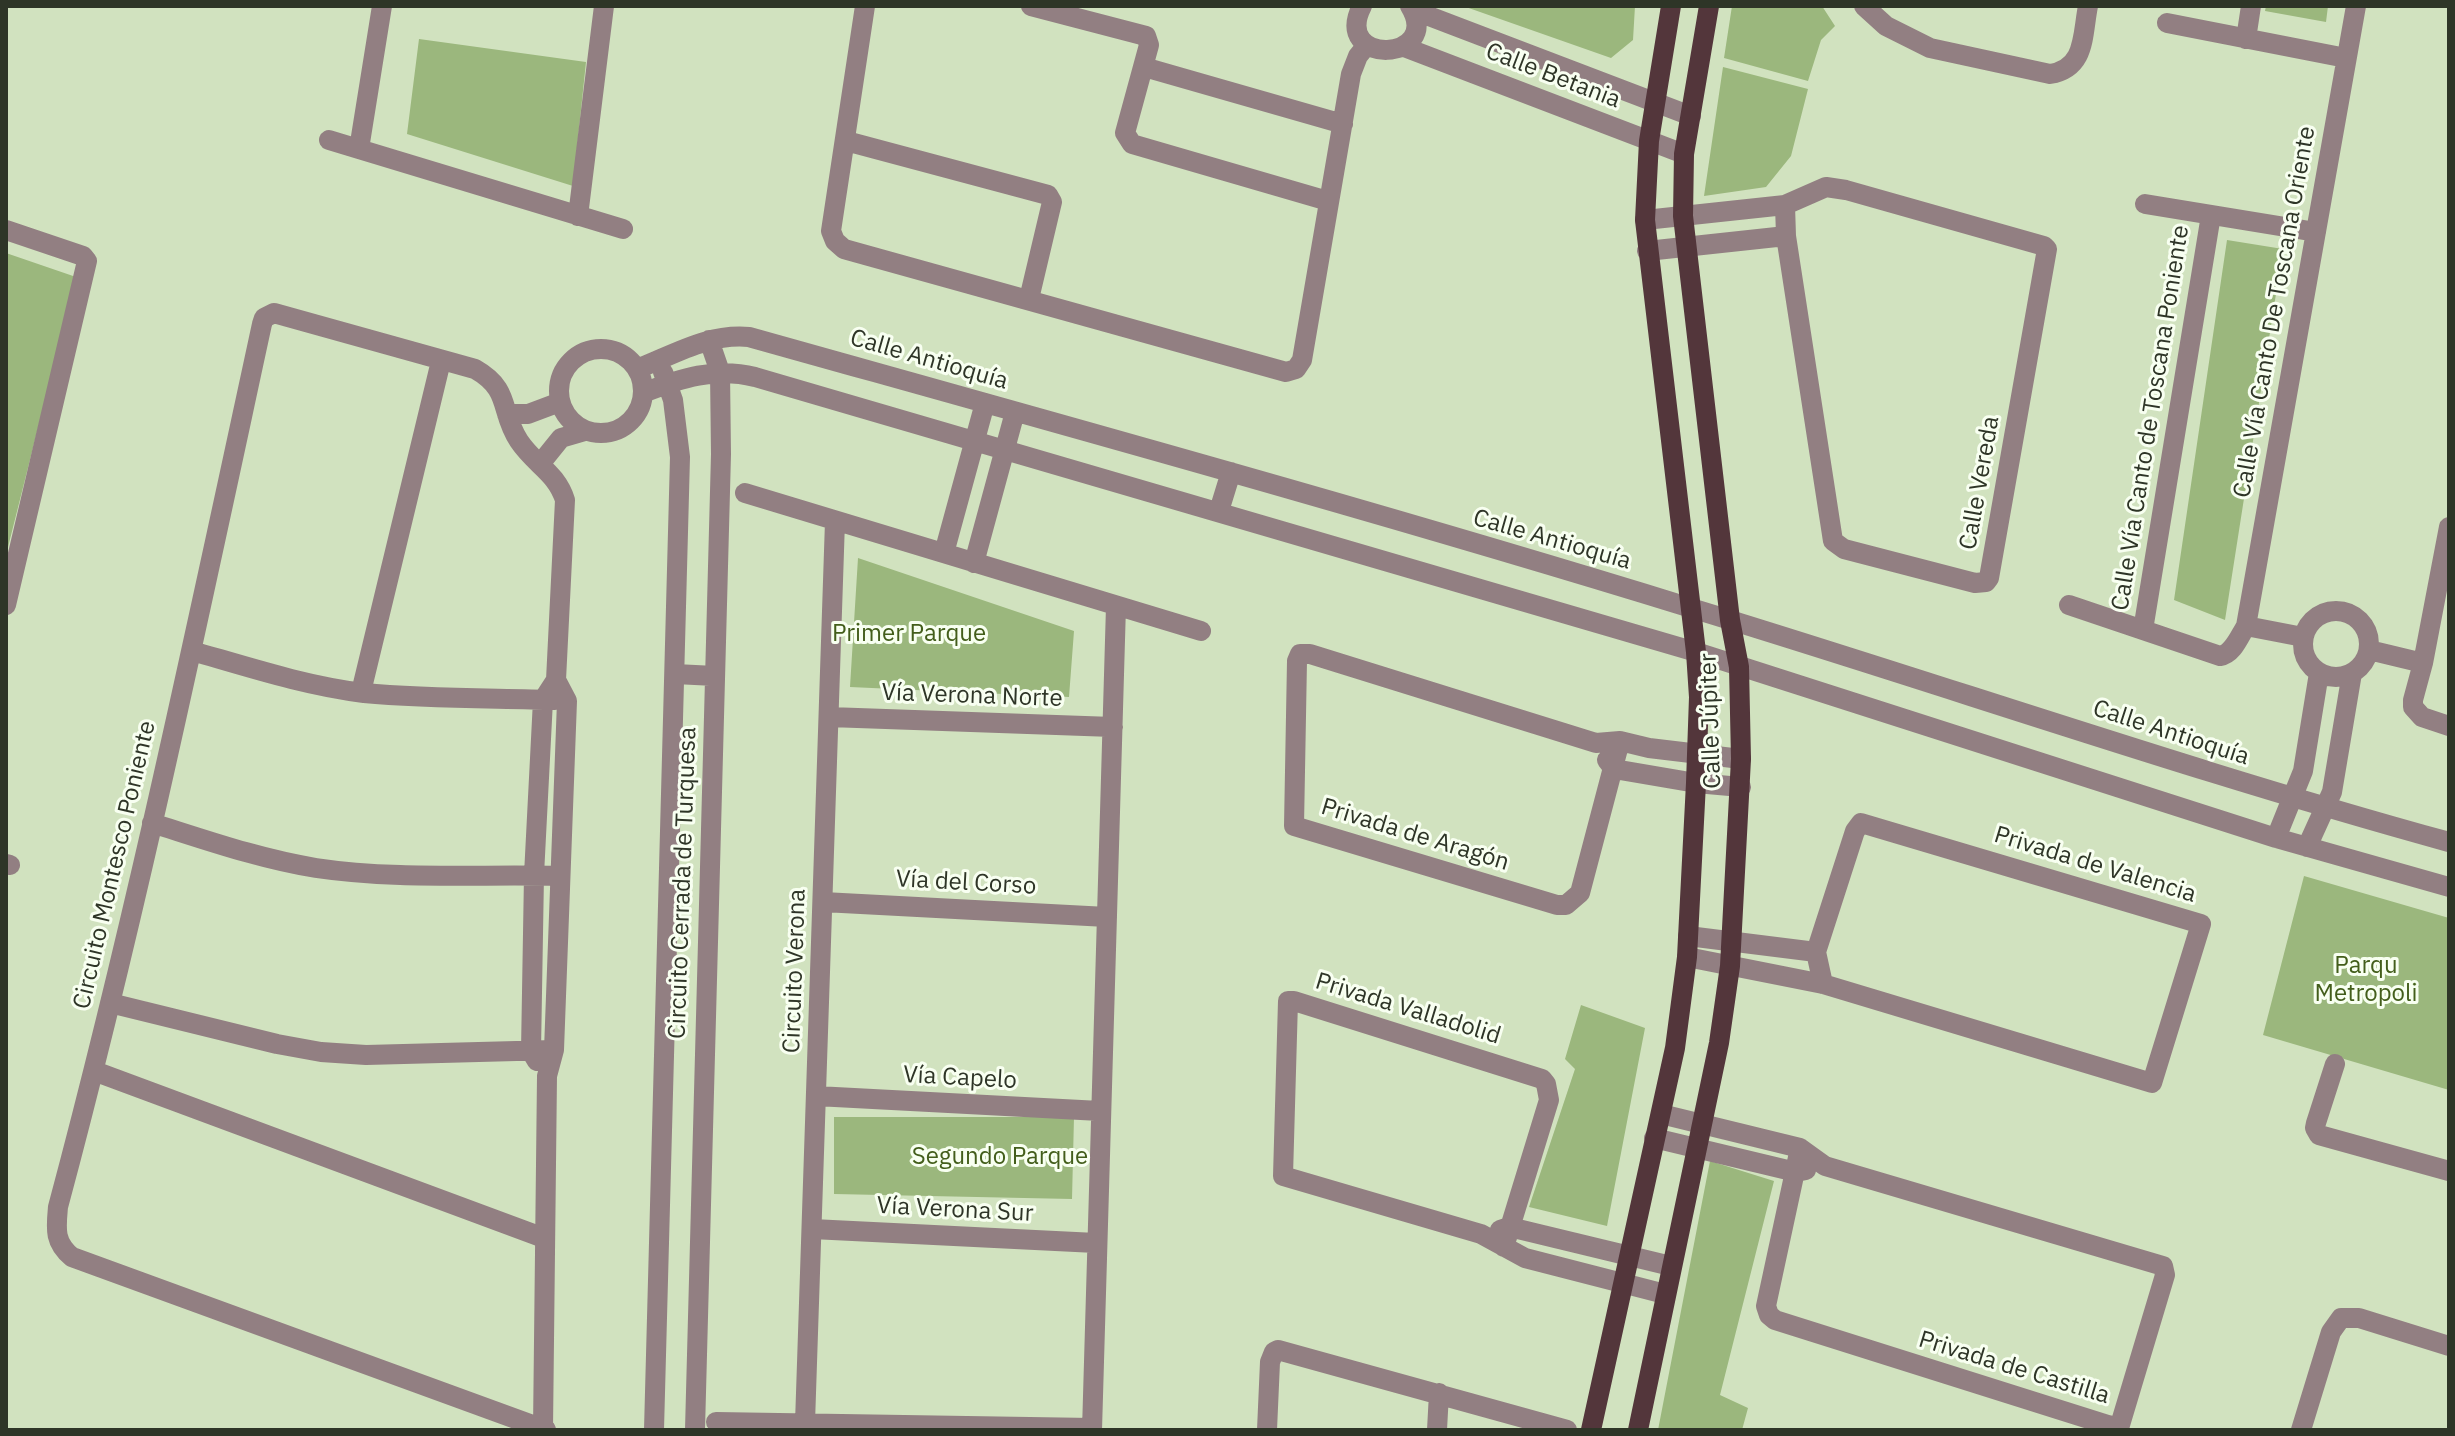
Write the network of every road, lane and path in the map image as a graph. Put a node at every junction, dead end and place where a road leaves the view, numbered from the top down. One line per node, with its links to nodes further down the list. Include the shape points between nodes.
1 (382, 6): 25 (street)
2 (604, 6): 31 (street)
3 (865, 6): 23 (street)
4 (1031, 6): 18 (street, via 1146,36)
5 (1362, 6): 15 (street, via 1357,28)
6 (1671, 6): 19 (main road, Calle Júpiter)
7 (1709, 6): 20 (main road, Calle Júpiter)
8 (1864, 6): 9 (street, via 1886,26 1930,48 2050,74 2071,67 2078,57)
9 (2088, 6)
10 (2251, 6): 14 (street)
11 (2356, 6): 17 (street, Calle Vía Canto De Toscana Oriente)
12 (1412, 8): 16 (street, via 1415,30); 19 (street, Calle Betania)
13 (2167, 23): 14 (street)
14 (2246, 39): 17 (street)
15 (1367, 45): 16 (street, Calle Betania, via 1386,52); 21 (street, via 1353,64)
16 (1404, 47): 24 (street, Calle Betania)
17 (2346, 58): 36 (street, Calle Vía Canto De Toscana Oriente)
18 (1144, 67): 21 (street); 27 (street, via 1125,133 1132,144)
19 (1657, 103): 20 (street, Calle Betania); 24 (main road, Calle Júpiter)
20 (1691, 116): 26 (main road, Calle Júpiter)
21 (1343, 124): 27 (street)
22 (329, 140): 25 (street)
23 (846, 141): 40 (street, via 831,231 844,249); 40 (street, via 1048,195 1052,202)
24 (1649, 141): 26 (street, Calle Betania); 33 (main road, Calle Júpiter)
25 (359, 149): 31 (street)
26 (1684, 154): 32 (main road, Calle Júpiter)
27 (1328, 201): 40 (street, via 1302,360 1296,369 1286,372)
28 (2145, 204): 30 (street)
29 (1785, 205): 32 (street, Calle Vereda); 37 (street, Calle Vereda); 37 (street, Calle Vereda, via 1816,190 1835,188 2047,249 1986,582 1844,549 1833,541)
30 (2211, 215): 36 (street); 70 (street, Calle Vía Canto de Toscana Poniente)
31 (578, 216): 34 (street)
32 (1683, 216): 33 (street, Calle Vereda); 38 (main road, Calle Júpiter)
33 (1645, 220): 39 (main road, Calle Júpiter)
34 (623, 229)
35 (6, 230): 64 (street, via 83,256 87,264)
36 (2316, 232): 69 (street, Calle Vía Canto De Toscana Oriente)
37 (1786, 236): 38 (street)
38 (1685, 246): 39 (street); 68 (main road, Calle Júpiter)
39 (1647, 251): 67 (main road, Calle Júpiter)
40 (1029, 299)
41 (709, 340): 43 (street, Calle Antioquía); 45 (street, Circuito Cerrada de Turquesa); 49 (street, Calle Antioquía, via 749,337)
42 (441, 361): 51 (street, Circuito Montesco Poniente, via 489,377 499,388); 74 (street, Circuito Montesco Poniente, via 280,313 264,318); 83 (street)
43 (658, 361): 44 (street, Calle Antioquía); 46 (street, Circuito Cerrada de Turquesa)
44 (637, 369): 47 (street); 48 (street, via 613,351 584,353 563,373)
45 (720, 372): 46 (street); 53 (street, via 755,377); 81 (street, Circuito Cerrada de Turquesa)
46 (668, 383): 47 (street); 80 (street, Circuito Cerrada de Turquesa, via 680,457)
47 (643, 393): 52 (street, via 637,415 619,430)
48 (560, 402): 51 (street, via 528,414); 52 (street, via 569,419)
49 (985, 403): 50 (street, Calle Antioquía); 53 (street)
50 (1015, 412): 54 (street); 56 (street, Calle Antioquía)
51 (507, 414): 55 (street, Circuito Montesco Poniente, via 520,443)
52 (585, 431): 55 (street, via 561,438)
53 (974, 441): 54 (street); 61 (street)
54 (1004, 450): 58 (street); 63 (street)
55 (540, 464): 82 (street, Circuito Montesco Poniente, via 554,477 565,500)
56 (1231, 472): 58 (street); 67 (street, Calle Antioquía)
57 (745, 493): 59 (street)
58 (1219, 511): 75 (street)
59 (835, 521): 61 (street); 86 (street, Circuito Verona)
60 (2449, 527): 62 (street)
61 (944, 553): 63 (street)
62 (2446, 558): 76 (street)
63 (974, 563): 66 (street)
64 (6, 605)
65 (2069, 605): 70 (street)
66 (1116, 606): 71 (street); 88 (street)
67 (1689, 607): 68 (street, Calle Antioquía); 75 (main road, Calle Júpiter)
68 (1730, 620): 77 (main road, Calle Júpiter); 96 (street, Calle Antioquía)
69 (2246, 626): 70 (street, via 2226,656); 72 (street)
70 (2143, 630)
71 (1201, 631)
72 (2303, 637): 73 (street, via 2320,615 2338,611 2362,624); 78 (street, via 2305,658)
73 (2369, 650): 76 (street); 79 (street)
74 (192, 651): 83 (street, via 269,674); 98 (street, Circuito Montesco Poniente)
75 (1696, 652): 77 (street); 91 (main road, Calle Júpiter)
76 (2423, 663): 87 (street, via 2413,707 2422,717)
77 (1739, 667): 92 (main road, Calle Júpiter); 99 (street)
78 (2319, 673): 79 (street); 96 (street, via 2303,771)
79 (2352, 673): 97 (street)
80 (675, 674): 81 (street); 144 (street, Circuito Cerrada de Turquesa)
81 (715, 676): 145 (street, Circuito Cerrada de Turquesa)
82 (556, 680): 84 (street); 85 (street)
83 (361, 692): 84 (street)
84 (543, 700): 85 (street); 102 (street)
85 (567, 701): 103 (street)
86 (829, 717): 88 (street, Vía Verona Norte); 105 (street, Circuito Verona)
87 (2449, 726)
88 (1113, 727): 106 (street)
89 (1620, 741): 90 (street, Privada de Aragón); 91 (street, Privada de Aragón); 93 (street, Privada de Aragón)
90 (1596, 743): 93 (street); 93 (street, Privada de Aragón, via 1300,654 1294,826 1566,905 1580,893)
91 (1697, 754): 92 (street, Privada de Aragón); 94 (main road, Calle Júpiter)
92 (1741, 759): 95 (main road, Calle Júpiter)
93 (1614, 769): 94 (street)
94 (1696, 783): 95 (street); 107 (main road, Calle Júpiter)
95 (1741, 787): 108 (main road, Calle Júpiter)
96 (2292, 798): 97 (street, Calle Antioquía); 99 (street)
97 (2325, 808): 100 (street, Calle Antioquía); 101 (street)
98 (152, 823): 102 (street, via 261,857 317,868); 113 (street, Circuito Montesco Poniente)
99 (2276, 838): 101 (street)
100 (2449, 842)
101 (2307, 847): 104 (street)
102 (534, 875): 103 (street); 115 (street)
103 (560, 876): 114 (street)
104 (2449, 887)
105 (823, 902): 106 (street, Vía del Corso); 119 (street, Circuito Verona)
106 (1107, 917): 120 (street)
107 (1688, 936): 108 (street); 110 (main road, Calle Júpiter)
108 (1732, 941): 109 (street); 111 (main road, Calle Júpiter)
109 (1816, 952): 112 (street); 112 (street, Privada de Valencia, via 1855,831 1865,823 2201,924 2152,1083)
110 (1687, 957): 111 (street); 121 (main road, Calle Júpiter)
111 (1730, 966): 112 (street); 122 (main road, Calle Júpiter)
112 (1823, 984)
113 (110, 1003): 115 (street, via 321,1052); 117 (street, Circuito Montesco Poniente)
114 (554, 1050): 115 (street); 118 (street)
115 (531, 1051): 118 (street)
116 (2335, 1064): 127 (street, via 2316,1123 2319,1135)
117 (94, 1071): 131 (street); 141 (street, Circuito Montesco Poniente, via 58,1207 61,1248 72,1257)
118 (547, 1076): 131 (street)
119 (816, 1096): 120 (street, Vía Capelo); 129 (street, Circuito Verona)
120 (1100, 1111): 132 (street)
121 (1661, 1114): 122 (street, Privada de Castilla); 123 (main road, Calle Júpiter)
122 (1702, 1124): 124 (main road, Calle Júpiter); 125 (street, Privada de Castilla)
123 (1654, 1138): 124 (street, Privada de Castilla); 133 (main road, Calle Júpiter)
124 (1697, 1148): 128 (street, Privada de Castilla); 134 (main road, Calle Júpiter)
125 (1800, 1148): 126 (street, Privada de Castilla); 128 (street, Privada de Castilla)
126 (1825, 1166): 128 (street, Privada de Castilla); 128 (street, Privada de Castilla, via 2163,1266 2165,1275 2120,1425 1775,1320 1766,1306)
127 (2449, 1171)
128 (1796, 1172)
129 (812, 1229): 132 (street, Vía Verona Sur); 140 (street, Circuito Verona)
130 (1507, 1237): 130 (street, Privada Valladolid, via 1283,1176 1288,1001 1542,1079 1549,1100); 133 (street, Privada Valladolid); 135 (street, Privada Valladolid, via 1525,1258)
131 (544, 1238): 141 (street)
132 (1096, 1243): 142 (street)
133 (1629, 1256): 134 (street, Privada Valladolid); 135 (main road, Calle Júpiter)
134 (1671, 1266): 136 (main road, Calle Júpiter)
135 (1623, 1283): 136 (street, Privada Valladolid); 148 (main road, Calle Júpiter)
136 (1665, 1294): 149 (main road, Calle Júpiter)
137 (2449, 1346): 150 (street, via 2359,1318 2341,1318 2331,1332)
138 (1439, 1393): 143 (street); 146 (street, via 1278,1350 1270,1362); 147 (street)
139 (716, 1422): 140 (street)
140 (805, 1423): 142 (street)
141 (544, 1429)
142 (1092, 1429)
143 (1442, 1429)
144 (654, 1430)
145 (695, 1430)
146 (1267, 1430)
147 (1567, 1430)
148 (1591, 1430)
149 (1638, 1430)
150 (2301, 1430)

